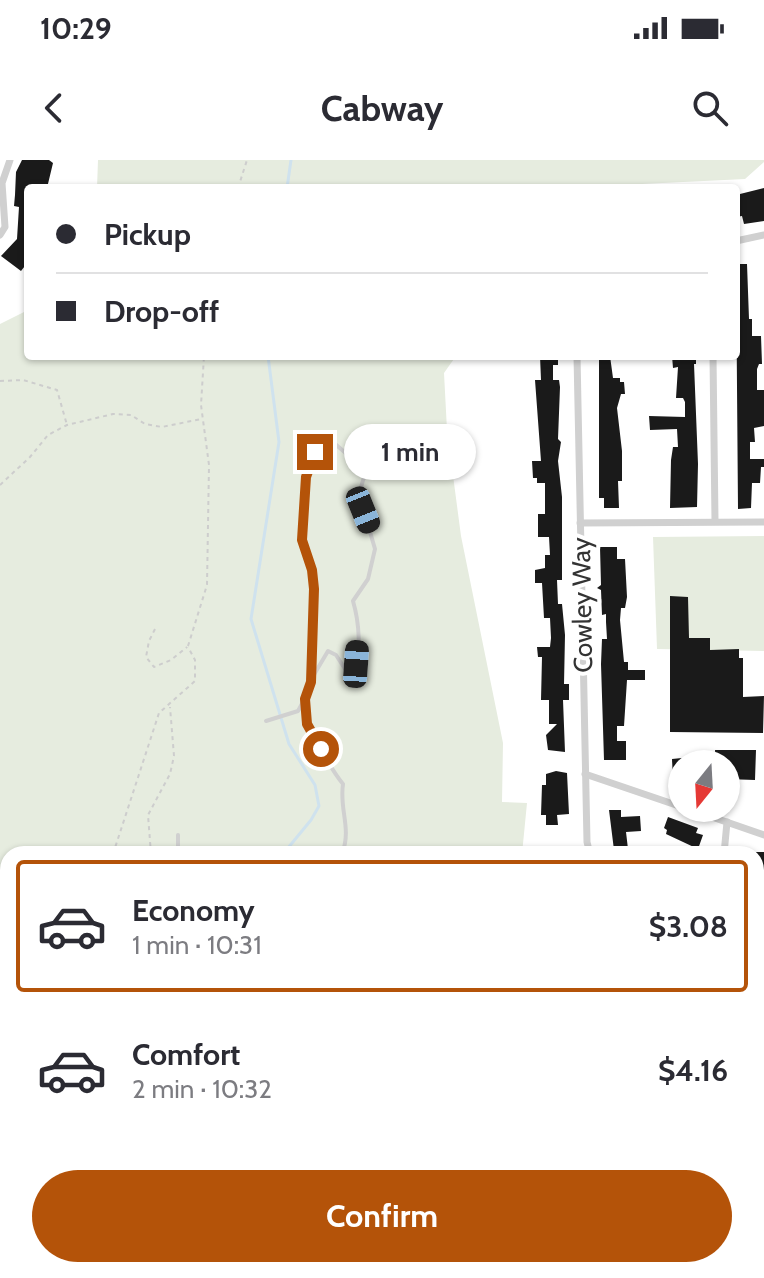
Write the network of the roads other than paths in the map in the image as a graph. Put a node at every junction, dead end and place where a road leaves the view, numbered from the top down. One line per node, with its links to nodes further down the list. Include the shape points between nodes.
1 (10, 160): 2 (street, via 2,183 5,227)
2 (0, 235)
3 (764, 235): 4 (street)
4 (740, 240)
5 (577, 360): 9 (street, Cowley Way)
6 (713, 360): 7 (street)
7 (715, 521): 8 (street); 9 (street)
8 (764, 522)
9 (580, 523): 13 (street, Cowley Way)
10 (311, 682): 10 (lane, via 328,651 353,671 353,601 368,579 375,549 359,494 363,468 334,443 315,452 306,477 302,540 314,589); 11 (lane)
11 (305, 699): 12 (lane, via 298,711); 19 (lane, via 307,724 328,767 343,784)
12 (266, 721)
13 (585, 774): 14 (street); 20 (street, Cowley Way)
14 (668, 802)
15 (727, 822): 17 (street); 21 (street)
16 (178, 835): 18 (lane)
17 (764, 835)
18 (178, 846)
19 (345, 846)
20 (588, 846)
21 (725, 846)

